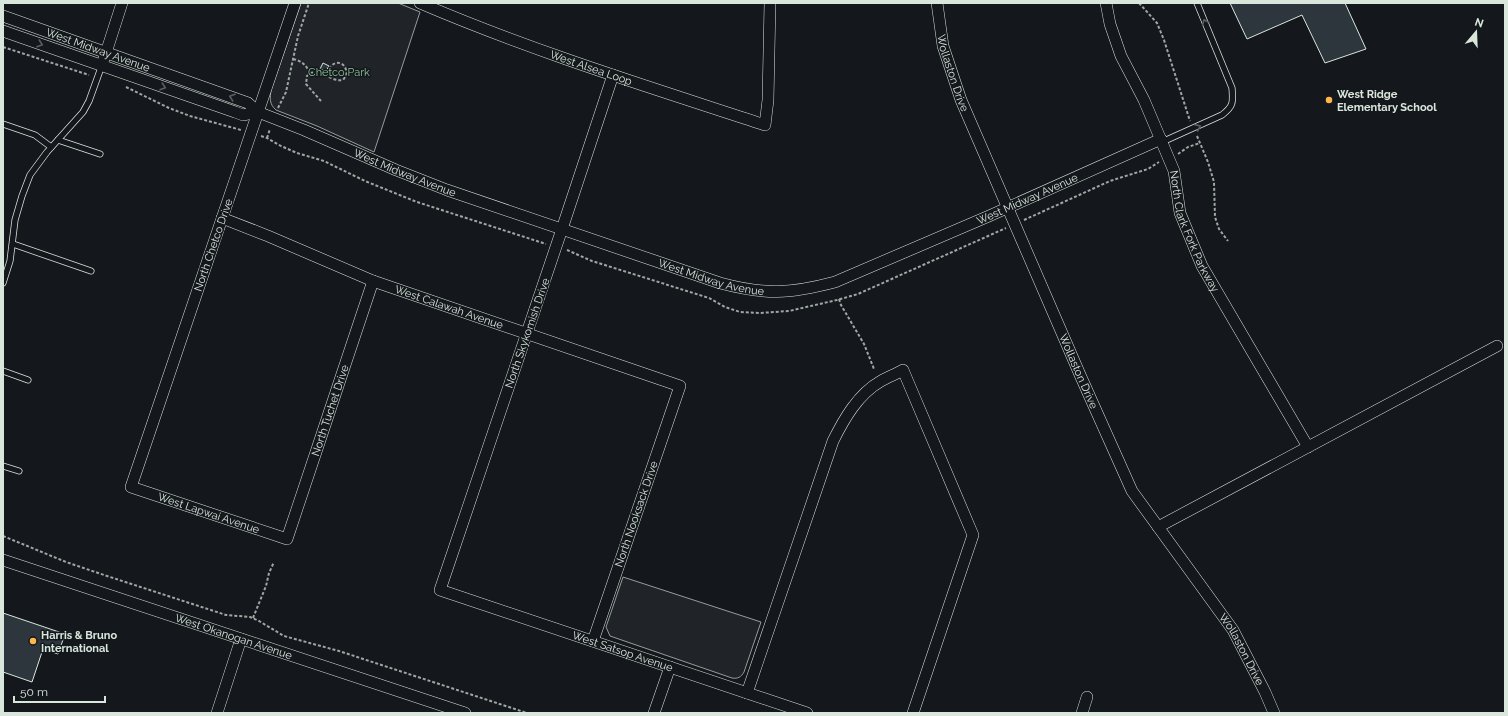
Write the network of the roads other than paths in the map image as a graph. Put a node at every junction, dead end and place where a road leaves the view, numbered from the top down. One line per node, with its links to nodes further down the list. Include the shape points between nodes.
1 (122, 3): 10 (street)
2 (295, 3): 13 (street, North Chetco Drive)
3 (420, 3): 12 (street, West Alsea Loop, via 479,28)
4 (770, 3): 12 (street, West Alsea Loop, via 765,125)
5 (937, 3): 19 (street, Wollaston Drive, via 943,46 961,100)
6 (1106, 3): 16 (street, North Clark Fork Parkway, via 1121,56)
7 (1197, 3): 16 (lane, one-way to 7, via 1222,115 1230,109 1233,101 1232,88)
8 (3, 16): 10 (street, West Midway Avenue)
9 (3, 31): 11 (street, West Midway Avenue, one-way to 11)
10 (106, 53): 11 (street); 13 (street, West Midway Avenue, one-way to 10, via 248,103)
11 (102, 65): 13 (street, West Midway Avenue, one-way to 13, via 243,115); 15 (lane, via 89,101)
12 (613, 75): 21 (street, North Skykomish Drive)
13 (258, 112): 20 (street, North Chetco Drive); 21 (street, West Midway Avenue, via 418,179)
14 (3, 124): 17 (lane, via 35,135)
15 (58, 140): 17 (lane); 18 (lane)
16 (1162, 141): 19 (street, West Midway Avenue); 31 (street, North Clark Fork Parkway, via 1174,171 1180,213 1202,266)
17 (51, 147): 22 (lane, via 30,176 22,196 15,220)
18 (100, 154)
19 (1008, 207): 21 (street, West Midway Avenue, via 835,282 787,292 765,292 720,283); 35 (street, Wollaston Drive, via 1132,491)
20 (222, 218): 24 (street, West Calawah Avenue); 34 (street, North Chetco Drive)
21 (562, 229): 26 (street, North Skykomish Drive)
22 (13, 244): 23 (lane); 25 (lane)
23 (91, 271)
24 (373, 281): 26 (street, West Calawah Avenue); 36 (street, North Tuchet Drive)
25 (3, 283)
26 (527, 334): 30 (street, West Calawah Avenue); 38 (street, North Skykomish Drive)
27 (1497, 346): 31 (street)
28 (3, 371): 29 (lane)
29 (28, 380)
30 (680, 386): 40 (street, North Nooksack Drive)
31 (1308, 447): 35 (street)
32 (3, 466): 33 (lane)
33 (19, 472)
34 (130, 487): 36 (street, West Lapwai Avenue)
35 (1158, 527): 50 (street, Wollaston Drive, via 1233,630)
36 (287, 539)
37 (3, 560): 39 (street, West Okanogan Avenue)
38 (440, 590): 40 (street, West Satsop Avenue)
39 (241, 639): 44 (street); 45 (street, West Okanogan Avenue)
40 (593, 642): 41 (street, West Satsop Avenue)
41 (670, 667): 42 (street, West Satsop Avenue); 46 (street)
42 (747, 693): 47 (street, West Satsop Avenue); 48 (street, via 833,441 843,421 868,390 903,370 973,535)
43 (1087, 697): 49 (street)
44 (217, 713)
45 (465, 713)
46 (654, 713)
47 (807, 713)
48 (913, 713)
49 (1082, 713)
50 (1274, 713)

